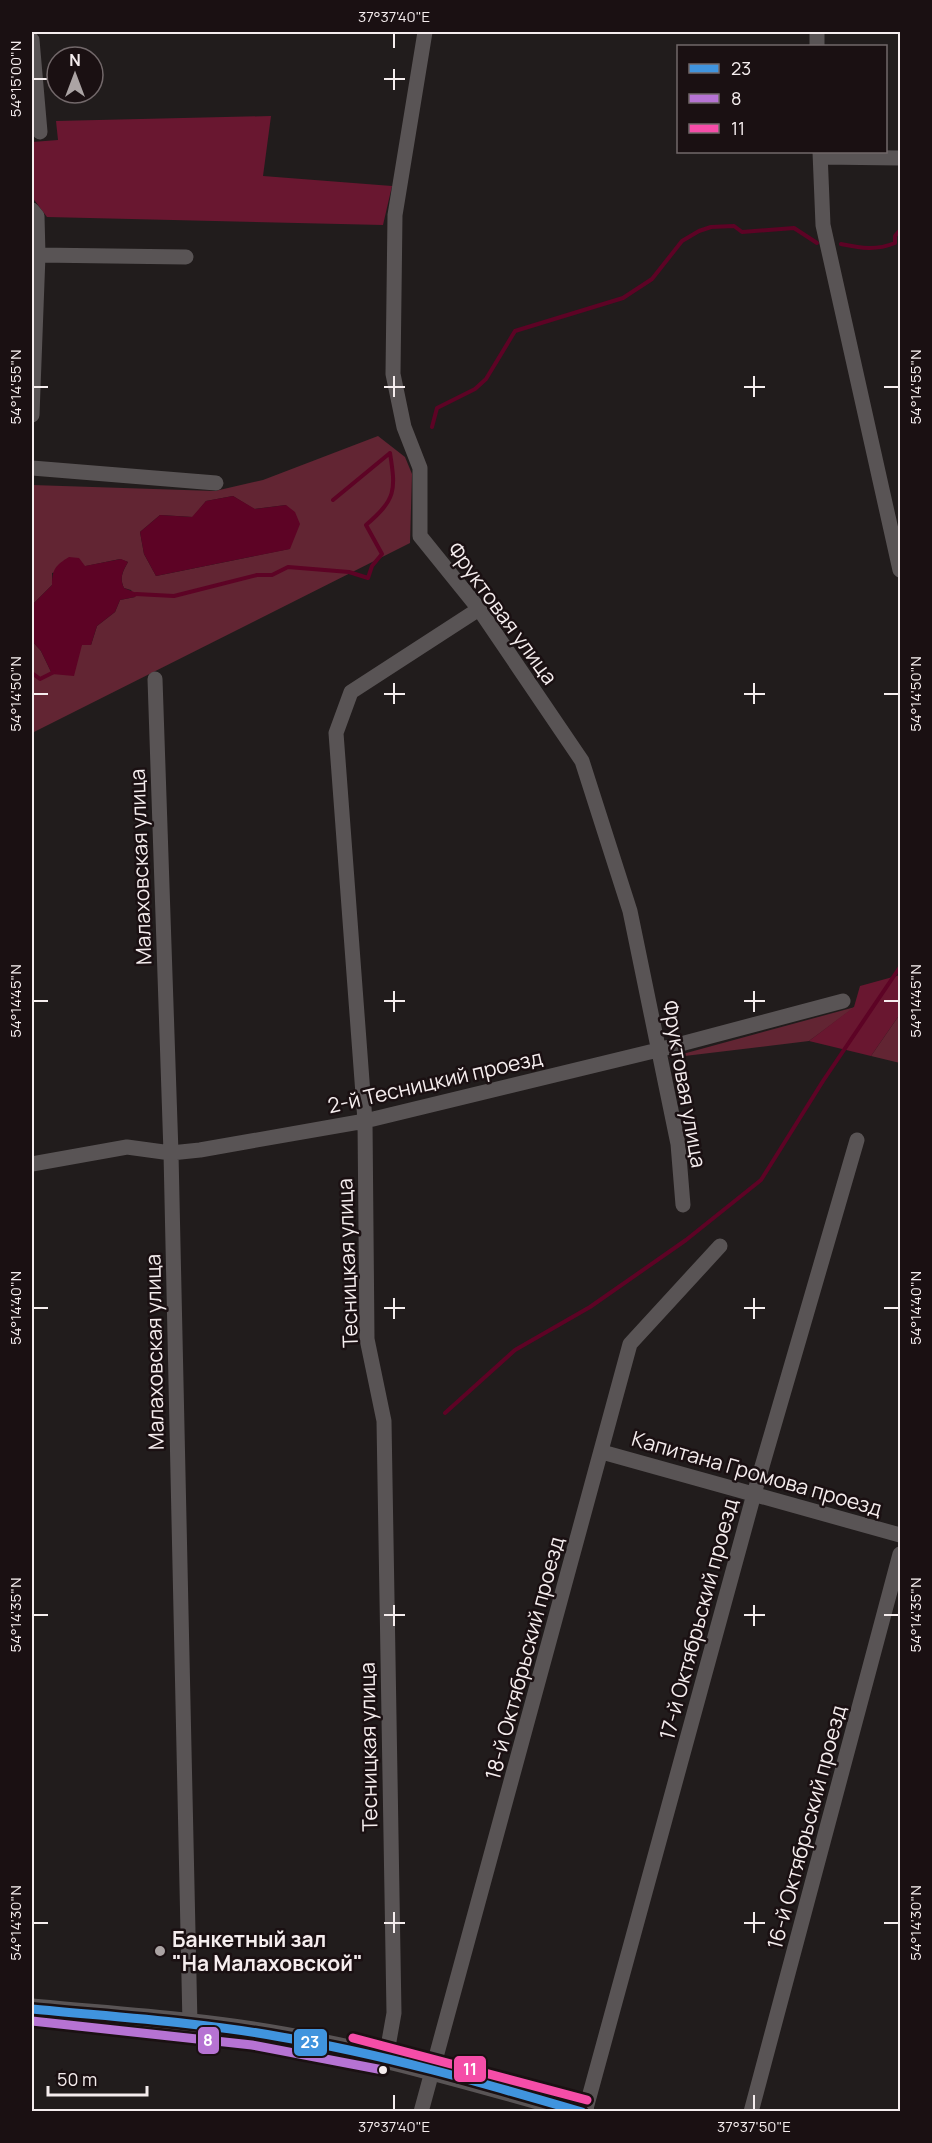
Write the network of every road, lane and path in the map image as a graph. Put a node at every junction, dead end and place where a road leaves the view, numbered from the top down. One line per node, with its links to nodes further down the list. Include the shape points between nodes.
1 (425, 32): 13 (street, Фруктовая улица, via 395,215 393,374 404,427 420,468 420,536)
2 (32, 40): 3 (street)
3 (40, 132)
4 (820, 154): 5 (street); 12 (street, via 823,225)
5 (900, 158)
6 (32, 210): 7 (street, via 37,216)
7 (38, 255): 8 (street); 9 (street)
8 (186, 257)
9 (32, 415)
10 (32, 468): 11 (street)
11 (216, 483)
12 (900, 570)
13 (479, 609): 16 (street, Фруктовая улица, via 582,761 630,911); 17 (street, Тесницкая улица, via 351,692 336,733)
14 (155, 680): 19 (street, Малаховская улица)
15 (843, 1001): 16 (street, 2-й Тесницкий проезд)
16 (658, 1050): 17 (street, 2-й Тесницкий проезд); 21 (street, Фруктовая улица, via 678,1144)
17 (365, 1120): 19 (street, 2-й Тесницкий проезд); 29 (street, Тесницкая улица, via 367,1339 384,1421 394,2013)
18 (857, 1140): 24 (street, 17-й Октябрьский проезд)
19 (171, 1153): 20 (street, 2-й Тесницкий проезд, via 127,1147); 28 (street, Малаховская улица)
20 (32, 1164)
21 (683, 1205)
22 (720, 1246): 23 (street, 18-й Октябрьский проезд, via 630,1344)
23 (602, 1452): 24 (street, Капитана Громова проезд); 30 (street, 18-й Октябрьский проезд)
24 (754, 1494): 25 (street, Капитана Громова проезд); 32 (street, 17-й Октябрьский проезд)
25 (900, 1535)
26 (900, 1554): 33 (street, 16-й Октябрьский проезд)
27 (32, 2009): 28 (main road)
28 (190, 2024): 29 (main road, via 282,2036)
29 (386, 2058): 30 (main road)
30 (433, 2070): 31 (street, 18-й Октябрьский проезд); 32 (main road)
31 (421, 2112)
32 (585, 2112)
33 (751, 2112)

